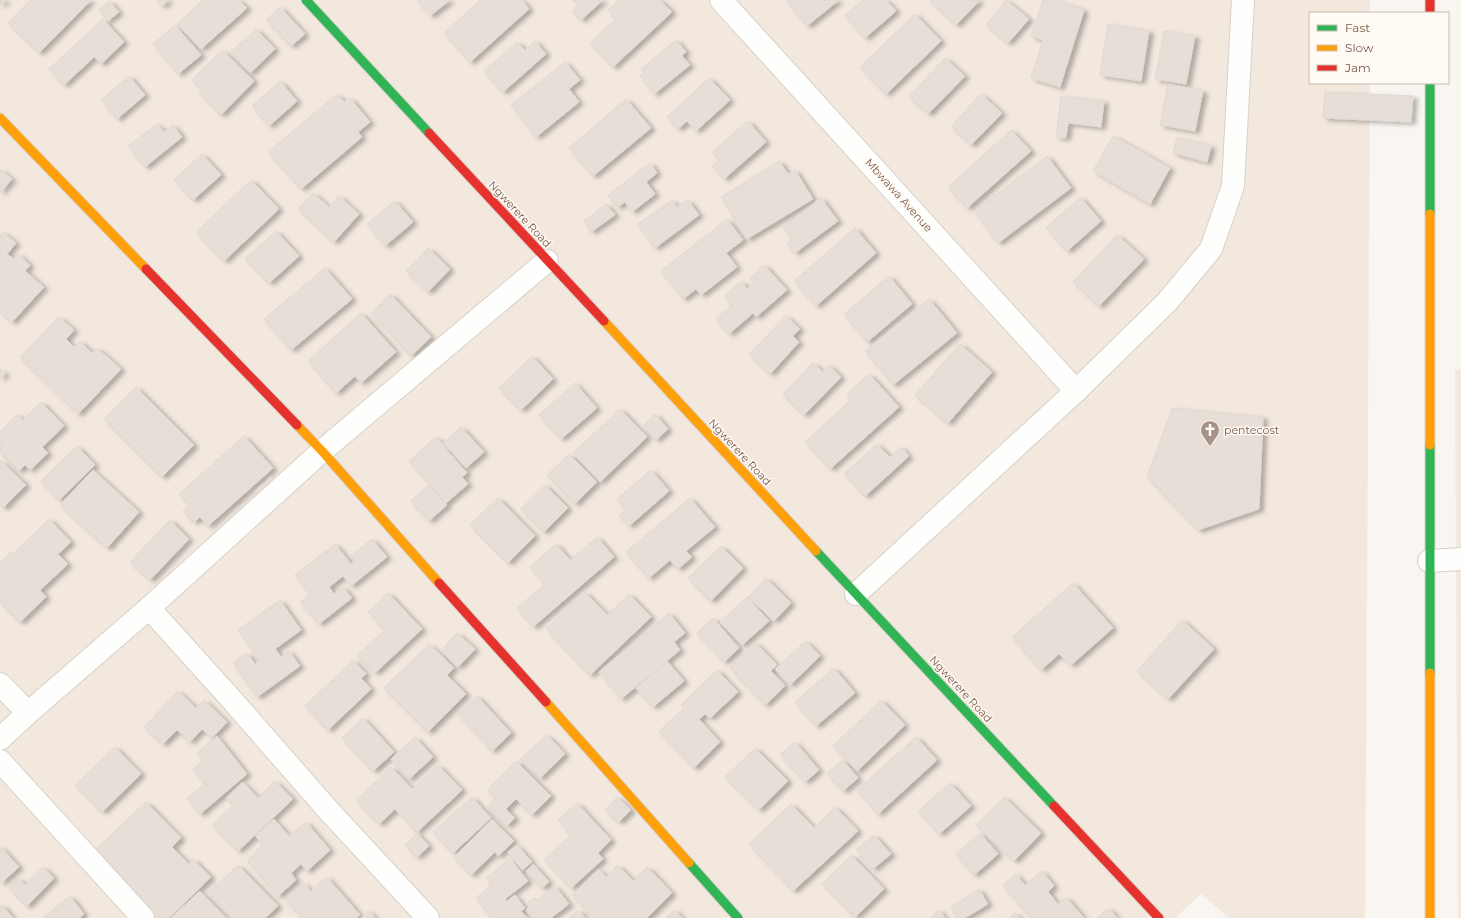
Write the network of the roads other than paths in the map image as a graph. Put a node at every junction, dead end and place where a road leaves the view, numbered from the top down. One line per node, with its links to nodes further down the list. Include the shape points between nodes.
1 (306, 0): 8 (street, Ngwerere Road)
2 (721, 0): 9 (street, Mbwawa Avenue)
3 (1243, 0): 9 (street, via 1233,186 1210,249 1167,302)
4 (1430, 0): 5 (street)
5 (1430, 12)
6 (1430, 84): 12 (street)
7 (0, 118): 10 (street)
8 (547, 262): 10 (street); 13 (street, Ngwerere Road)
9 (1076, 391): 13 (street)
10 (322, 451): 14 (street); 22 (street)
11 (1461, 559): 12 (street)
12 (1430, 561): 23 (street)
13 (856, 594): 19 (street, Ngwerere Road)
14 (149, 608): 16 (street); 21 (street, via 329,811)
15 (0, 684): 16 (street)
16 (28, 713): 17 (street)
17 (0, 739)
18 (0, 761): 20 (street)
19 (1154, 916)
20 (144, 918)
21 (428, 918)
22 (738, 918)
23 (1430, 918)

